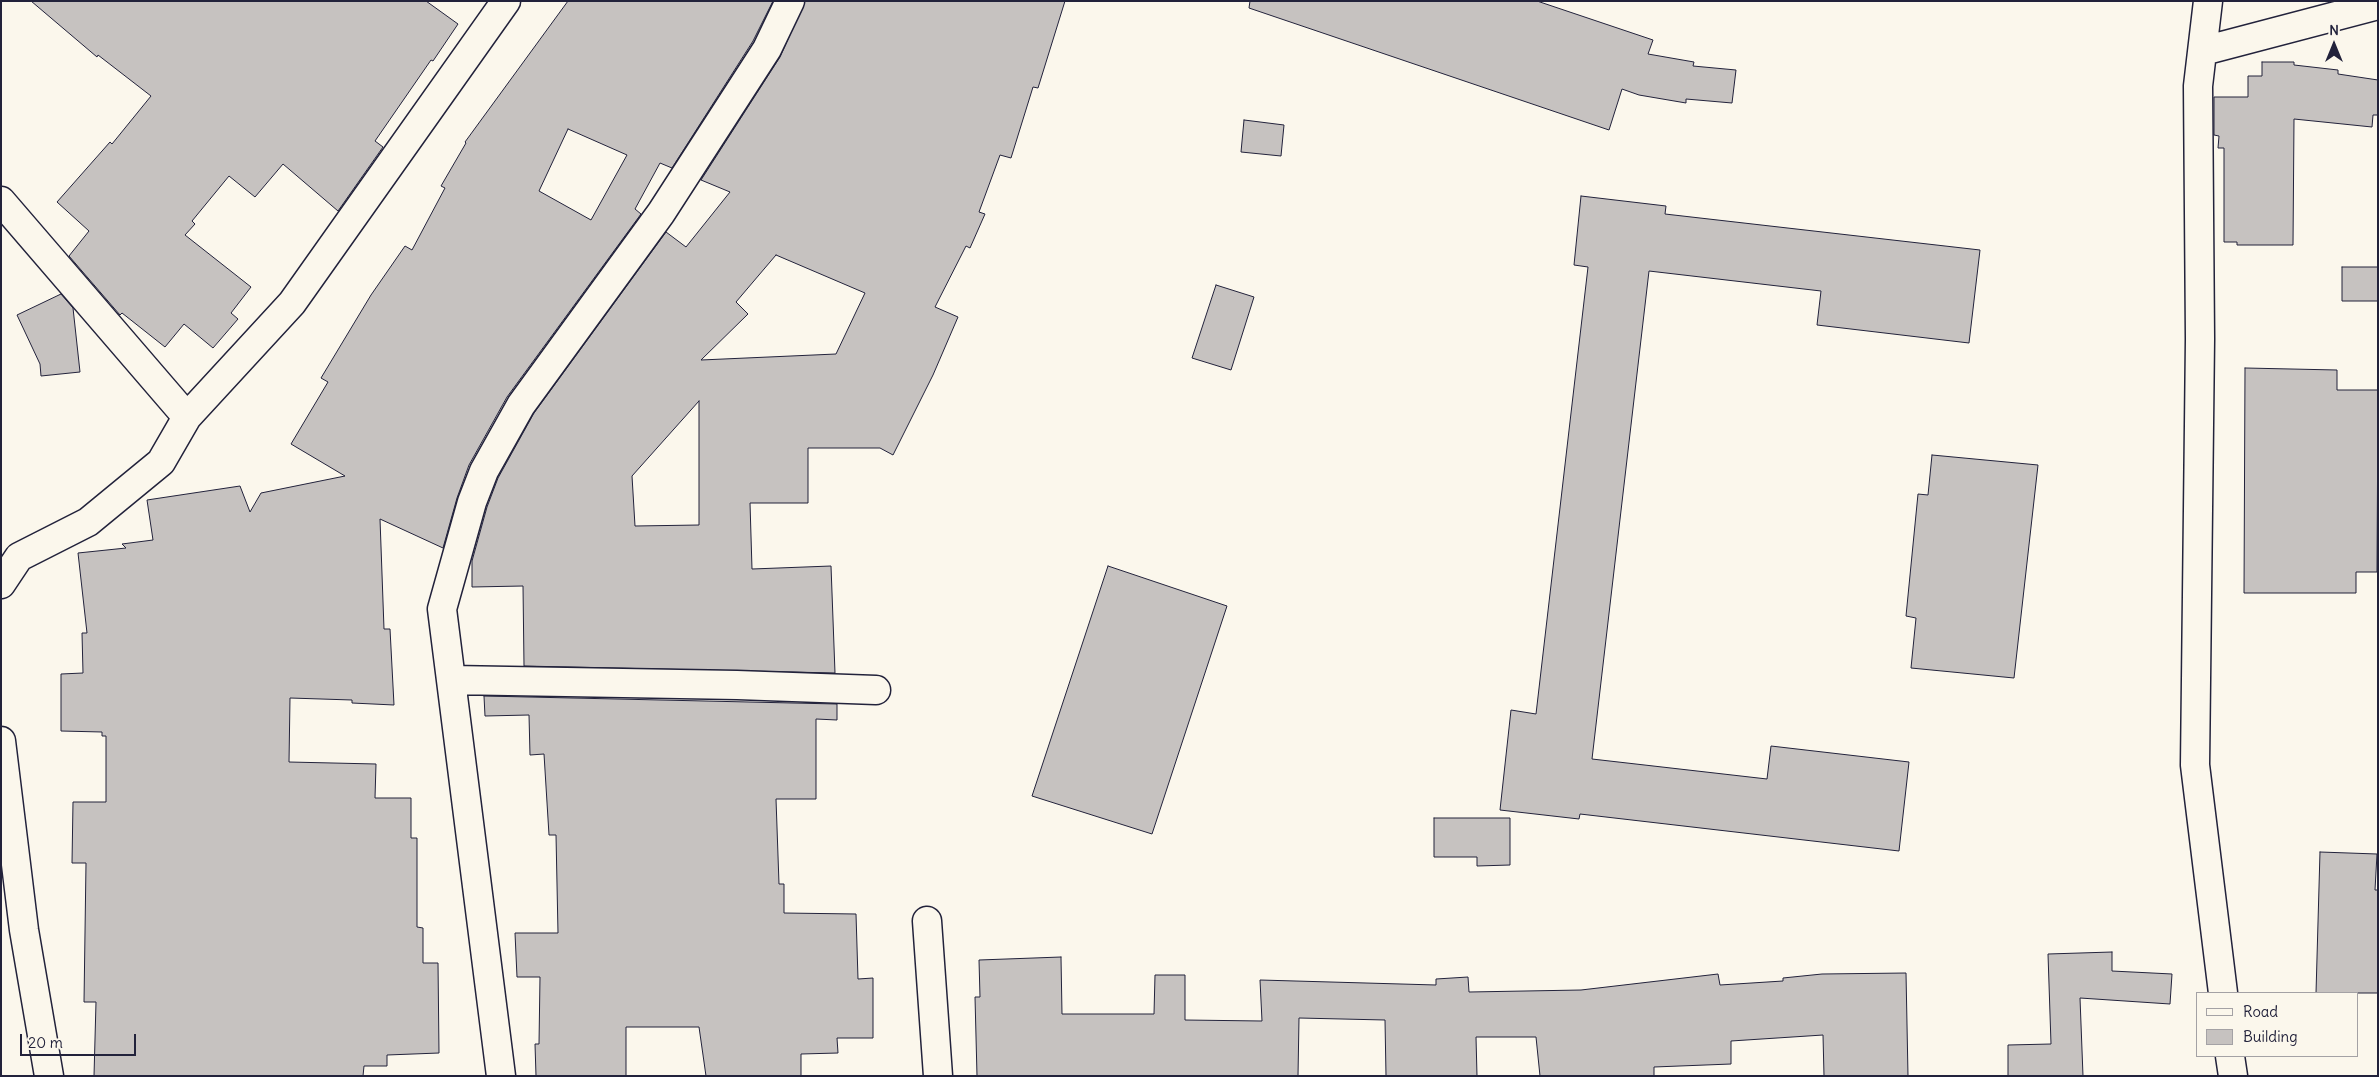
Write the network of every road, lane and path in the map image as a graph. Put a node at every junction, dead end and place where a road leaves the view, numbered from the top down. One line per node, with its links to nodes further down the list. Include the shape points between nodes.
1 (790, 1): 9 (street, via 767,49 661,213 520,404 484,471 442,609)
2 (2208, 1): 5 (street)
3 (496, 5): 7 (street, via 292,303)
4 (2378, 5): 5 (street)
5 (2203, 51): 13 (street, via 2198,86 2200,339 2195,765)
6 (1, 201): 7 (street)
7 (187, 417): 8 (street, via 161,462 88,522 19,557)
8 (1, 584)
9 (452, 680): 10 (street); 16 (street)
10 (876, 690)
11 (1, 741): 15 (street, via 24,930)
12 (927, 921): 17 (street)
13 (2223, 992)
14 (2230, 1057): 18 (street)
15 (49, 1076)
16 (501, 1076)
17 (938, 1076)
18 (2232, 1076)

